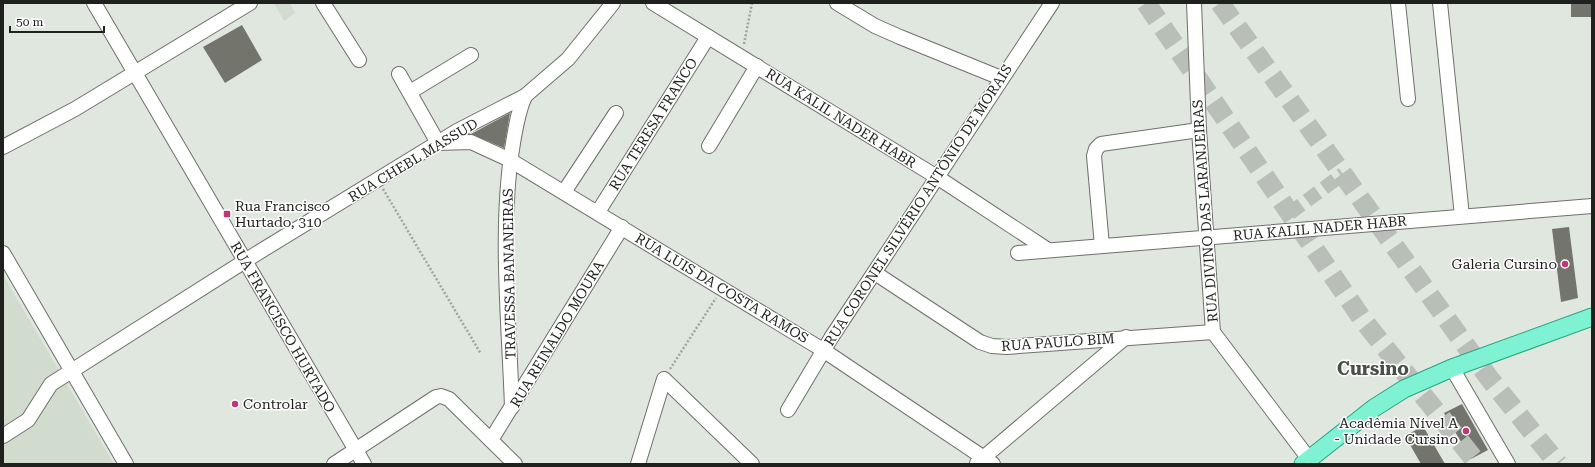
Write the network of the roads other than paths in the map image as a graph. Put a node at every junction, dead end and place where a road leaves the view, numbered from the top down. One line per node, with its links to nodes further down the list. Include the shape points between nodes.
1 (94, 3): 15 (street, RUA FRANCISCO HURTADO)
2 (250, 3): 15 (street)
3 (323, 3): 13 (street)
4 (612, 3): 19 (street, RUA CHEBL MASSUD, via 568,60)
5 (653, 3): 11 (street, RUA KALIL NADER HABR)
6 (837, 3): 17 (street, via 900,37)
7 (1052, 3): 17 (street, RUA CORONEL SILVÉRIO ANTÔNIO DE MORAIS)
8 (1194, 3): 22 (street, RUA DIVINO DAS LARANJEIRAS)
9 (1398, 3): 20 (street)
10 (1440, 3): 31 (street)
11 (708, 36): 14 (street, RUA KALIL NADER HABR); 30 (street, RUA TERESA FRANCO)
12 (471, 55): 18 (street)
13 (358, 60)
14 (757, 66): 24 (street); 27 (street, RUA KALIL NADER HABR)
15 (134, 72): 25 (street); 38 (street, RUA FRANCISCO HURTADO)
16 (399, 74): 18 (street)
17 (1001, 78): 27 (street, RUA CORONEL SILVÉRIO ANTÔNIO DE MORAIS)
18 (410, 92): 23 (street)
19 (525, 96): 23 (street, RUA CHEBL MASSUD); 26 (street, TRAVESSA BANANEIRAS, via 518,110)
20 (1408, 99)
21 (616, 113): 28 (street)
22 (1199, 130): 33 (street, RUA DIVINO DAS LARANJEIRAS); 34 (street, via 1101,144 1096,149 1094,156)
23 (438, 143): 26 (street, RUA LUIS DA COSTA RAMOS, via 471,142); 38 (street, RUA CHEBL MASSUD)
24 (709, 146)
25 (3, 147)
26 (510, 160): 28 (street, RUA LUIS DA COSTA RAMOS); 46 (street, TRAVESSA BANANEIRAS, via 506,229)
27 (937, 177): 35 (street, RUA KALIL NADER HABR); 39 (street, RUA CORONEL SILVÉRIO ANTÔNIO DE MORAIS)
28 (564, 192): 30 (street, RUA LUIS DA COSTA RAMOS)
29 (1592, 206): 31 (street, RUA KALIL NADER HABR)
30 (598, 212): 32 (street, RUA LUIS DA COSTA RAMOS)
31 (1462, 216): 33 (street, RUA KALIL NADER HABR)
32 (622, 227): 43 (street, RUA LUIS DA COSTA RAMOS); 46 (street, RUA REINALDO MOURA)
33 (1206, 238): 34 (street, RUA KALIL NADER HABR); 41 (street, RUA DIVINO DAS LARANJEIRAS)
34 (1102, 246): 35 (street, RUA KALIL NADER HABR)
35 (1048, 250): 37 (street, RUA KALIL NADER HABR)
36 (3, 253): 45 (street)
37 (1018, 253)
38 (245, 262): 45 (street, RUA CHEBL MASSUD); 50 (street, RUA FRANCISCO HURTADO)
39 (875, 273): 42 (street, RUA PAULO BIM, via 980,342 992,346 1007,347); 43 (street, RUA CORONEL SILVÉRIO ANTÔNIO DE MORAIS)
40 (1592, 317): 44 (main road)
41 (1214, 332): 42 (street, RUA PAULO BIM); 52 (street, RUA DIVINO DAS LARANJEIRAS)
42 (1126, 337): 51 (street)
43 (823, 350): 47 (street, RUA CORONEL SILVÉRIO ANTÔNIO DE MORAIS); 51 (street, RUA LUIS DA COSTA RAMOS)
44 (1452, 368): 52 (main road, via 1404,389 1374,408); 59 (street)
45 (72, 371): 48 (street, RUA CHEBL MASSUD, via 51,384 28,420); 53 (street)
46 (512, 407): 49 (street, RUA REINALDO MOURA)
47 (788, 410)
48 (3, 436)
49 (491, 440): 50 (street, via 446,397 436,397); 56 (street)
50 (356, 451): 54 (street); 55 (street, RUA FRANCISCO HURTADO)
51 (984, 462)
52 (1306, 462)
53 (126, 464)
54 (334, 464)
55 (364, 464)
56 (515, 464)
57 (638, 464): 58 (street, via 664,379)
58 (752, 464)
59 (1508, 464)

